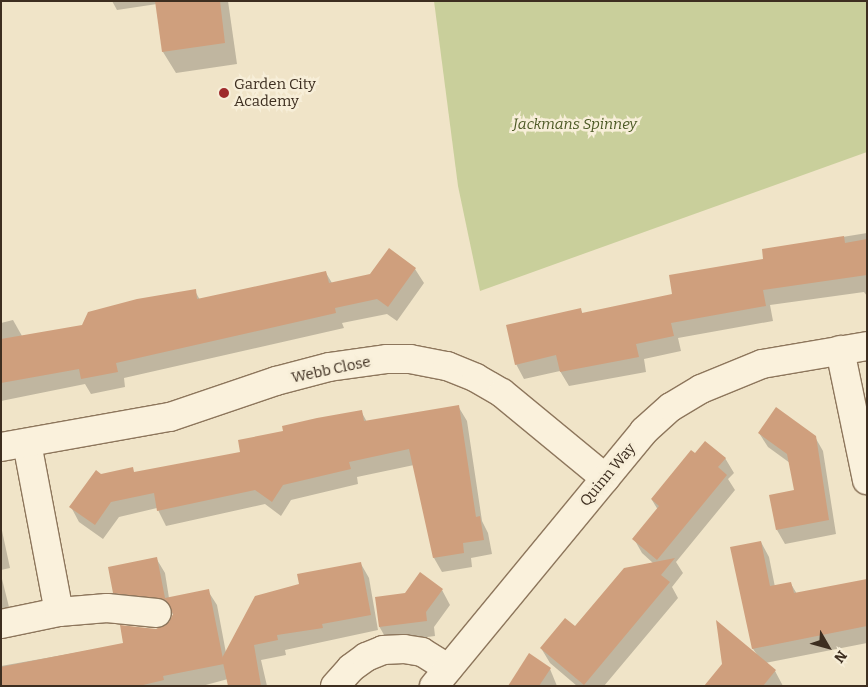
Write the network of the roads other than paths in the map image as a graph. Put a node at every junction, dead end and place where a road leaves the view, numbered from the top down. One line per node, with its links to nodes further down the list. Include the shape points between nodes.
1 (854, 348): 3 (street, Quinn Way, via 762,364 701,389 644,431); 4 (street, Quinn Way)
2 (14, 445): 3 (street, Webb Close, via 170,417 276,381 329,367 387,359 410,360 447,366 502,393); 5 (street, Webb Close)
3 (605, 478): 8 (street, Quinn Way)
4 (867, 480)
5 (59, 612): 6 (street, via 107,608); 7 (street)
6 (157, 613)
7 (1, 624)
8 (441, 677): 9 (street, via 422,652 384,650 351,668)
9 (335, 686)

